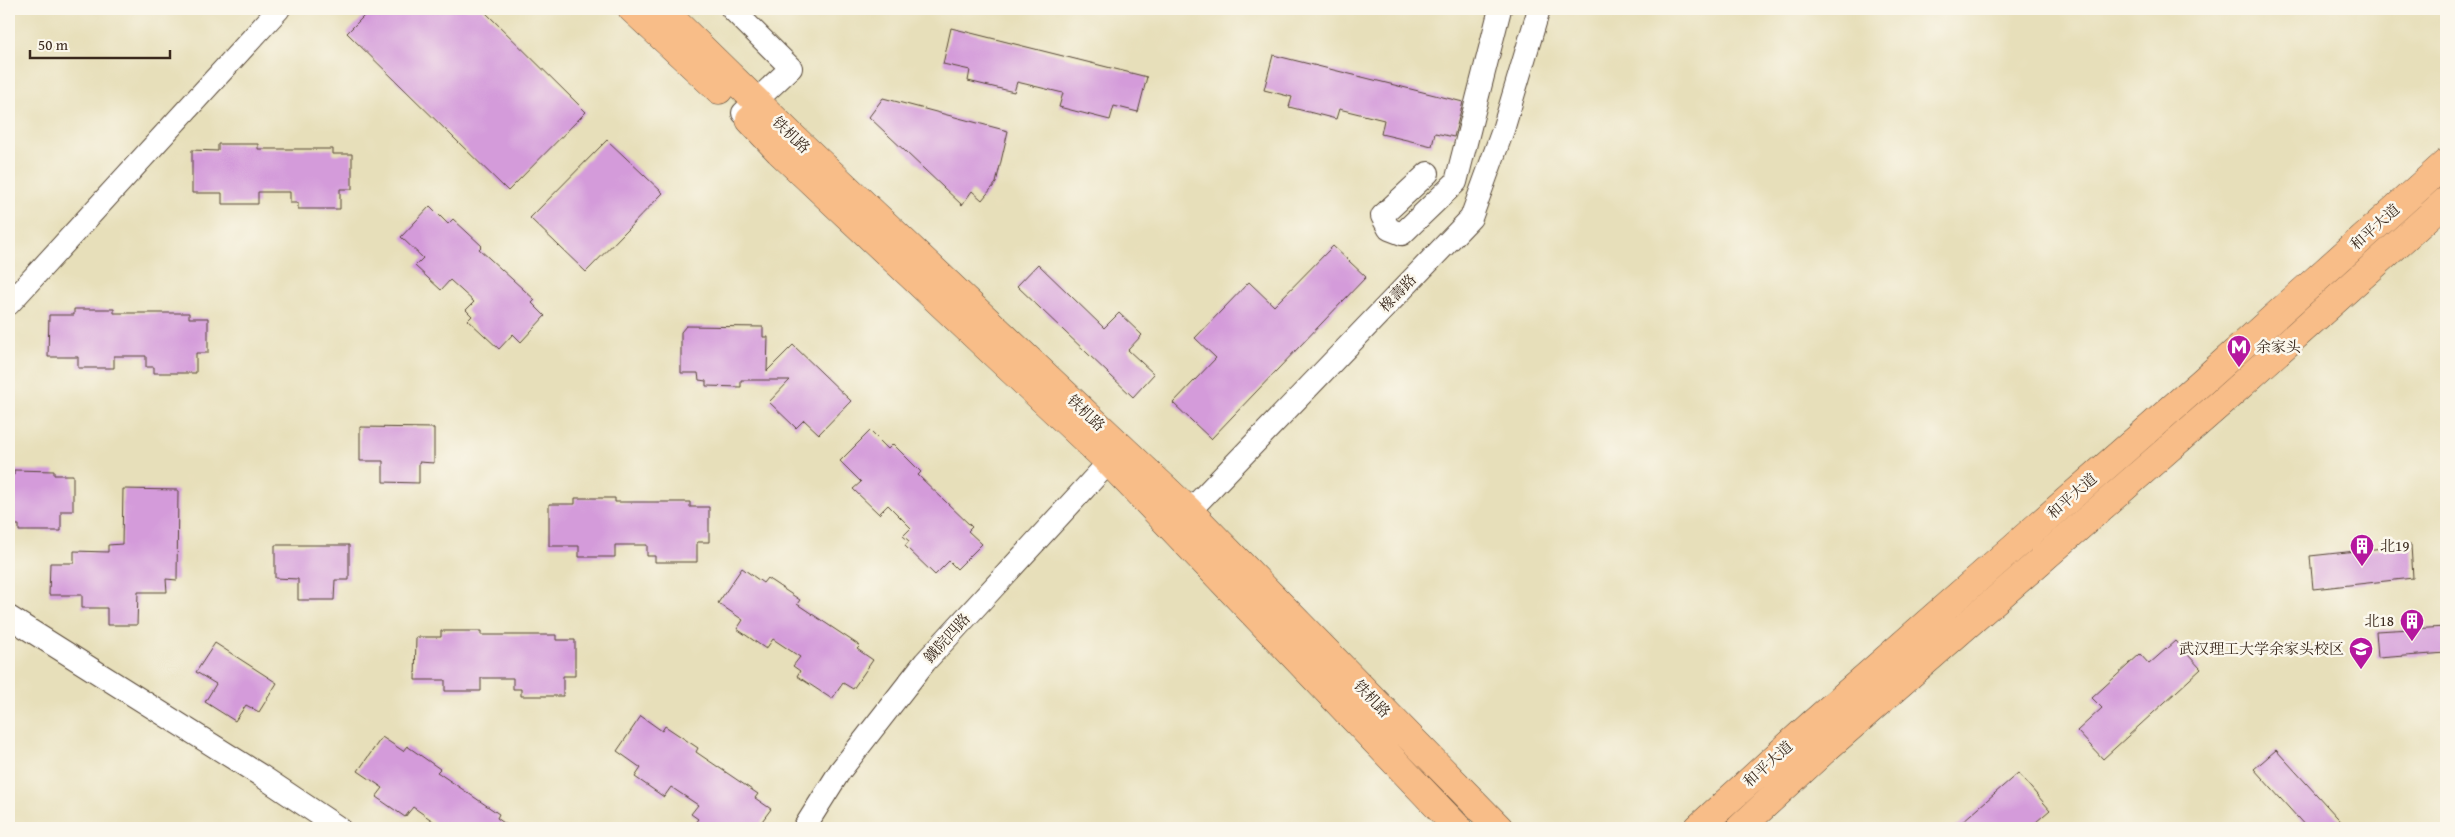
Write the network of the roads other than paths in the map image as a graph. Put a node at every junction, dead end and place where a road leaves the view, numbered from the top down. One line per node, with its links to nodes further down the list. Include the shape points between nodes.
1 (280, 9): 11 (street)
2 (632, 9): 7 (main road, 铁机路)
3 (662, 9): 7 (main road, 铁机路)
4 (732, 9): 7 (street, via 791,68)
5 (1500, 9): 9 (street, via 1456,182 1402,234 1388,229 1382,216)
6 (1539, 9): 13 (street, 橡壽路, via 1503,130 1471,218)
7 (750, 107): 12 (main road, 铁机路, via 779,151); 13 (main road, 铁机路)
8 (2446, 162): 19 (main road, 和平大道)
9 (1428, 173)
10 (2446, 201): 20 (main road, 和平大道)
11 (9, 304)
12 (1109, 462): 13 (main road, 铁机路); 16 (street, 鐵院四路, via 925,662 840,771)
13 (1181, 519): 17 (main road, 铁机路); 18 (main road, 铁机路)
14 (9, 616): 15 (street)
15 (339, 828)
16 (804, 828)
17 (1458, 828)
18 (1499, 828)
19 (1698, 828)
20 (1740, 828)

